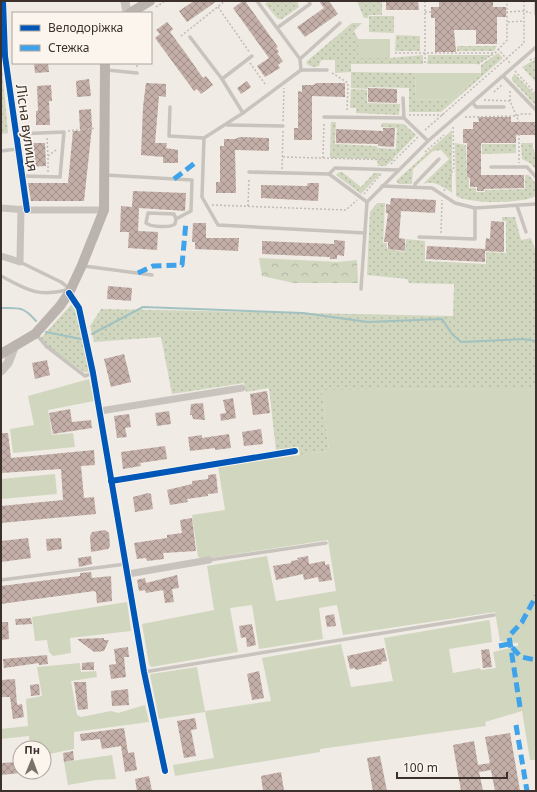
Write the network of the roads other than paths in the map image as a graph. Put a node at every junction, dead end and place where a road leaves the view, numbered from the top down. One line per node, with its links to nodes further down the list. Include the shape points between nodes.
1 (3, 1): 32 (street, Лісна вулиця, via 5,56)
2 (125, 1): 7 (street)
3 (150, 1): 8 (main road)
4 (257, 1): 11 (lane)
5 (308, 1): 11 (lane, via 310,4)
6 (536, 1): 9 (lane)
7 (126, 12)
8 (132, 12)
9 (536, 14)
10 (340, 23): 15 (lane)
11 (277, 28): 15 (lane)
12 (190, 37): 21 (lane)
13 (536, 47): 20 (lane)
14 (252, 56): 21 (lane)
15 (300, 59): 17 (lane)
16 (104, 66): 19 (lane); 42 (main road)
17 (301, 70): 18 (lane); 27 (lane)
18 (327, 70)
19 (137, 73)
20 (504, 76): 23 (lane); 26 (lane, via 506,82)
21 (222, 79): 27 (lane)
22 (403, 98): 29 (lane)
23 (473, 103): 25 (lane, via 476,107); 34 (lane)
24 (170, 107): 33 (lane, via 169,136)
25 (504, 107)
26 (536, 110)
27 (243, 113): 30 (lane)
28 (324, 117): 29 (lane)
29 (404, 118): 34 (lane)
30 (226, 125): 31 (lane); 33 (lane)
31 (283, 126)
32 (15, 134): 35 (street, Лісна вулиця); 43 (lane, via 64,132 60,177)
33 (204, 138): 56 (lane, via 202,197 218,225)
34 (428, 141): 39 (lane)
35 (17, 150): 36 (lane); 43 (street, Лісна вулиця)
36 (1, 151)
37 (439, 159): 46 (lane)
38 (490, 167): 44 (lane, via 527,167)
39 (398, 170): 41 (lane, via 335,168); 45 (lane)
40 (249, 172): 41 (lane)
41 (329, 174): 47 (lane)
42 (106, 175): 53 (main road); 54 (lane, via 192,180 191,211)
43 (21, 176): 52 (street, Лісна вулиця)
44 (536, 177)
45 (382, 186): 46 (lane); 47 (lane)
46 (415, 187): 51 (lane, via 432,188 455,203)
47 (367, 202): 56 (lane)
48 (536, 204): 49 (lane)
49 (517, 206): 51 (lane); 55 (lane)
50 (1, 208): 52 (street)
51 (475, 208): 57 (lane, via 475,239)
52 (24, 209): 53 (street); 59 (street, Лісна вулиця)
53 (104, 210): 60 (main road)
54 (176, 219): 54 (lane, via 174,214 148,213 146,223 172,226)
55 (526, 232)
56 (365, 233): 63 (lane)
57 (419, 237)
58 (1, 256): 59 (street)
59 (20, 262): 64 (lane, via 61,282)
60 (82, 265): 61 (lane); 64 (main road)
61 (152, 275)
62 (1, 276): 64 (lane, via 34,293)
63 (361, 289)
64 (70, 292): 65 (main road); 69 (street, via 79,308)
65 (35, 334): 66 (main road); 69 (lane, via 46,346 85,376)
66 (15, 345): 67 (main road); 68 (street, via 8,363)
67 (1, 354)
68 (1, 371)
69 (93, 374): 71 (street)
70 (242, 388): 71 (street)
71 (100, 412): 73 (street)
72 (295, 451): 73 (street)
73 (111, 480): 76 (street)
74 (326, 544): 75 (lane)
75 (209, 560): 77 (street)
76 (126, 564): 77 (street); 78 (lane)
77 (128, 574): 80 (street)
78 (1, 580)
79 (494, 615): 80 (lane)
80 (144, 672): 81 (street)
81 (165, 771)

